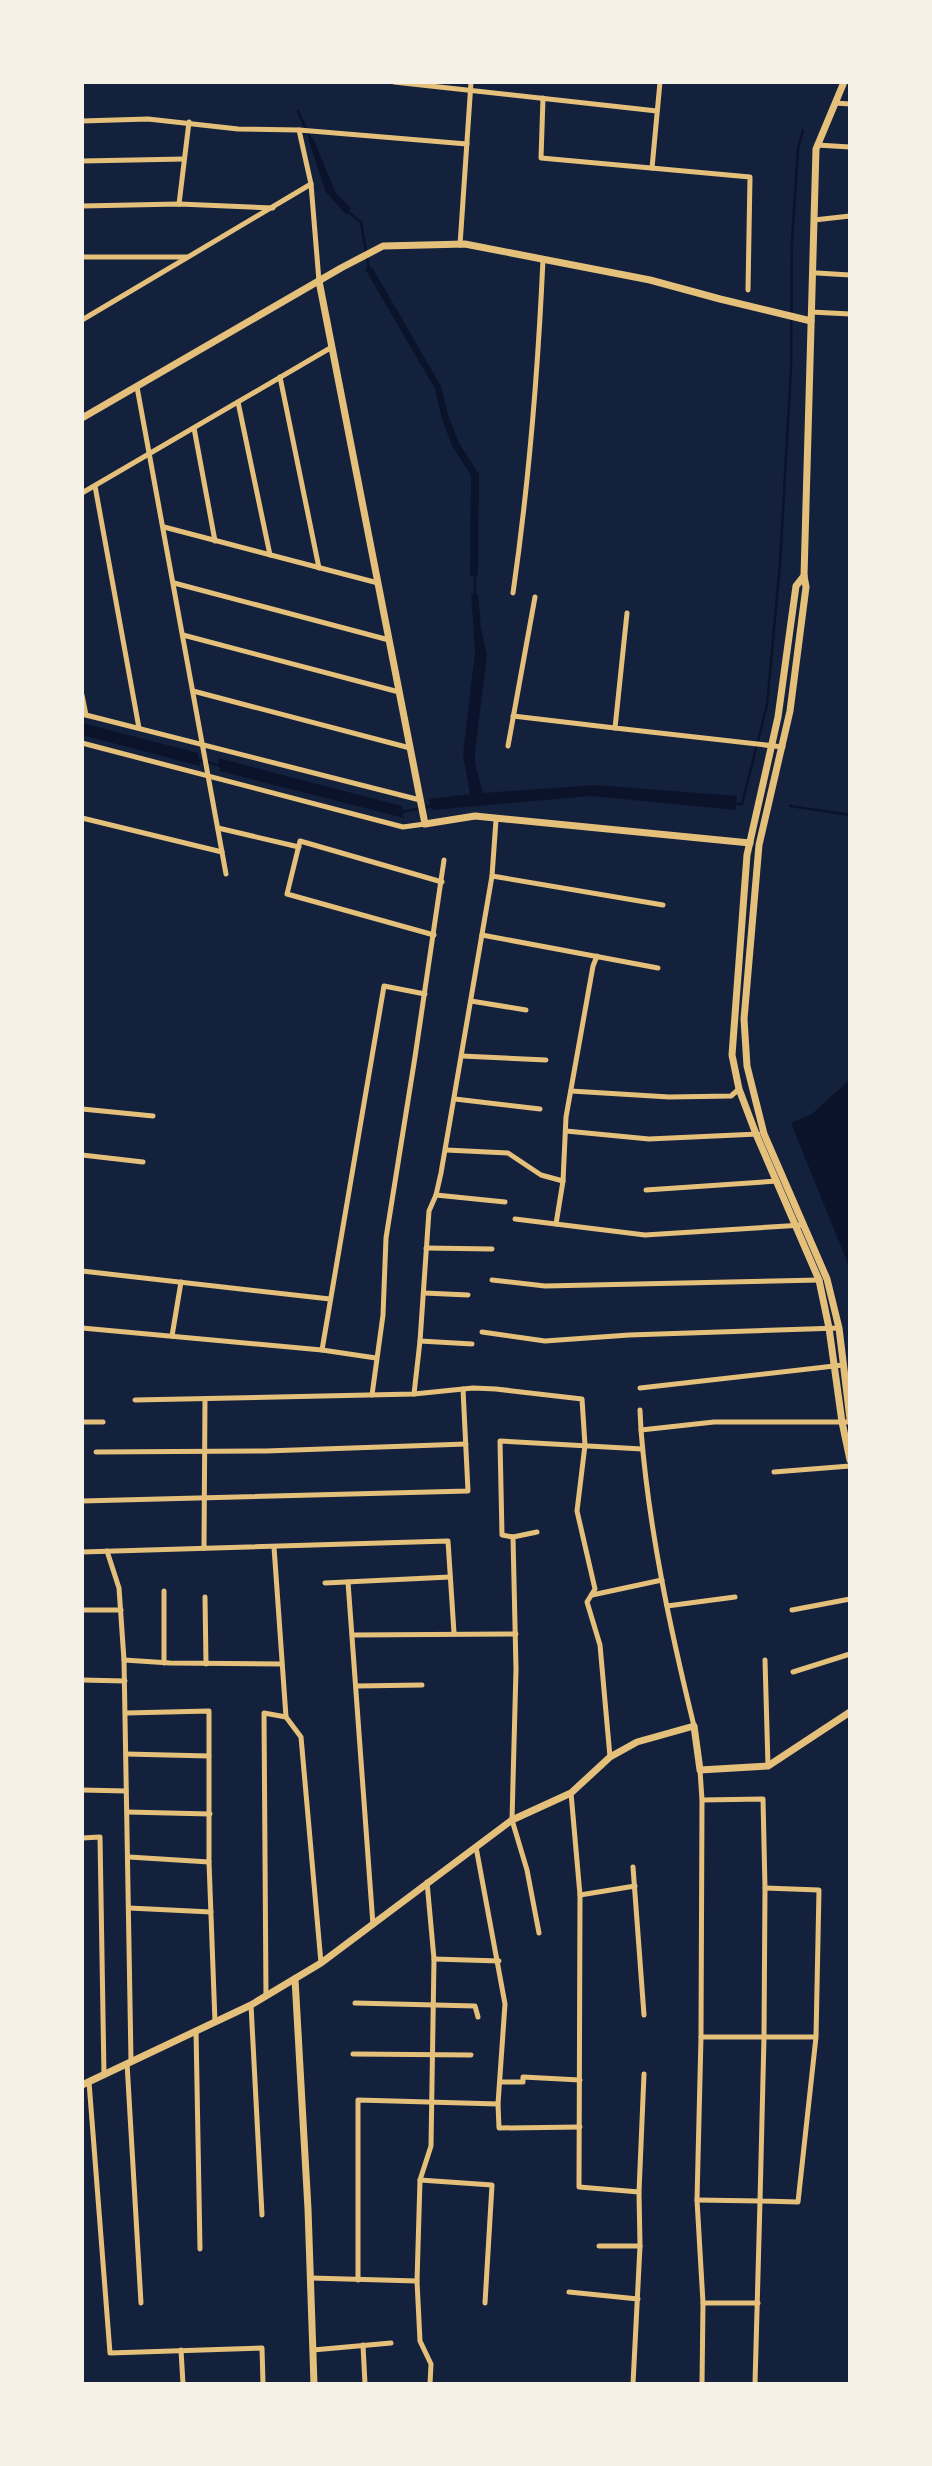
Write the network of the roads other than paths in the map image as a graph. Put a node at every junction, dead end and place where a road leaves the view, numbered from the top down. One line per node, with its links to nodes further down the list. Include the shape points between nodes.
1 (394, 82): 5 (street)
2 (471, 82): 5 (street)
3 (660, 82): 9 (street)
4 (844, 82): 7 (street)
5 (470, 90): 6 (street); 13 (street)
6 (543, 98): 9 (street); 18 (street, via 541,159)
7 (835, 103): 8 (street); 14 (street)
8 (850, 104)
9 (657, 111): 18 (street)
10 (82, 121): 11 (street)
11 (189, 122): 12 (street); 16 (street)
12 (299, 130): 13 (street); 19 (street)
13 (467, 144): 25 (street)
14 (817, 145): 15 (street); 24 (street)
15 (850, 147)
16 (184, 159): 17 (street); 20 (street)
17 (82, 161)
18 (652, 169): 32 (street, via 750,177)
19 (310, 184): 22 (street); 31 (street)
20 (180, 204): 21 (street); 22 (street)
21 (82, 206)
22 (273, 208): 27 (street)
23 (850, 216): 24 (street)
24 (814, 220): 34 (street)
25 (460, 244): 28 (street); 31 (street, via 383,246)
26 (82, 257): 27 (street)
27 (190, 257): 35 (street)
28 (543, 259): 34 (street); 52 (street, via 528,473)
29 (817, 273): 30 (street)
30 (850, 275)
31 (319, 281): 36 (street); 38 (street)
32 (748, 290)
33 (850, 314): 34 (street)
34 (811, 317): 49 (street)
35 (82, 320)
36 (332, 347): 37 (street); 51 (street)
37 (280, 377): 39 (street); 48 (street)
38 (137, 387): 40 (street); 42 (street)
39 (239, 402): 41 (street); 47 (street)
40 (82, 418)
41 (194, 428): 42 (street); 46 (street)
42 (150, 453): 43 (street); 45 (street)
43 (95, 485): 44 (street); 62 (street)
44 (82, 493)
45 (164, 527): 46 (street); 50 (street)
46 (215, 541): 47 (street)
47 (270, 555): 48 (street)
48 (319, 568): 51 (street)
49 (804, 576): 67 (street, via 796,586); 68 (street, via 800,642)
50 (174, 583): 55 (street); 56 (street)
51 (378, 583): 56 (street)
52 (513, 593)
53 (535, 597): 61 (street)
54 (627, 613): 63 (street)
55 (183, 635): 57 (street); 58 (street)
56 (389, 640): 58 (street)
57 (193, 691): 65 (street); 69 (street)
58 (399, 692): 69 (street)
59 (82, 695): 60 (street)
60 (84, 714): 62 (street)
61 (513, 716): 63 (street); 66 (street)
62 (139, 729): 65 (street)
63 (615, 729): 67 (street)
64 (82, 743): 70 (street)
65 (203, 745): 70 (street); 71 (street)
66 (508, 746)
67 (772, 746): 68 (street); 76 (street)
68 (783, 747): 100 (street, via 759,845 744,1019 747,1066)
69 (410, 748): 71 (street)
70 (208, 773): 74 (street, via 403,827); 75 (street)
71 (420, 800): 74 (street)
72 (82, 818): 78 (street)
73 (496, 820): 74 (street, via 475,816); 76 (street); 81 (street)
74 (425, 824)
75 (218, 828): 77 (street); 78 (street)
76 (750, 843): 93 (street, via 732,1055)
77 (299, 846): 82 (street, via 300,841); 84 (street, via 287,894)
78 (222, 852): 80 (street)
79 (444, 860): 82 (street)
80 (226, 874)
81 (492, 876): 83 (street); 85 (street)
82 (442, 882): 84 (street)
83 (663, 905)
84 (434, 935): 88 (street)
85 (482, 935): 86 (street); 89 (street)
86 (597, 957): 87 (street); 94 (street)
87 (658, 968)
88 (425, 994): 121 (street, via 384,986); 130 (street, via 386,1238)
89 (471, 1001): 90 (street); 91 (street)
90 (526, 1010)
91 (462, 1056): 92 (street); 95 (street)
92 (547, 1060)
93 (739, 1089): 94 (street, via 731,1096 669,1097); 100 (street)
94 (571, 1091): 99 (street)
95 (455, 1099): 97 (street); 101 (street)
96 (82, 1109): 98 (street)
97 (540, 1110)
98 (153, 1116)
99 (566, 1131): 100 (street, via 649,1139); 105 (street)
100 (760, 1134): 104 (street); 106 (street)
101 (446, 1150): 105 (street, via 508,1153 541,1175); 108 (street)
102 (82, 1154): 103 (street)
103 (144, 1162)
104 (784, 1180): 106 (street); 112 (street)
105 (563, 1181): 111 (street)
106 (775, 1181): 107 (street); 112 (street)
107 (646, 1189)
108 (436, 1195): 109 (street); 113 (street, via 429,1210)
109 (505, 1202)
110 (515, 1219): 111 (street)
111 (556, 1224): 112 (street, via 645,1235)
112 (799, 1226): 117 (street)
113 (426, 1248): 114 (street); 119 (street)
114 (492, 1249)
115 (82, 1271): 118 (street)
116 (492, 1280): 117 (street, via 544,1286)
117 (823, 1280): 123 (street); 124 (street)
118 (181, 1283): 121 (street); 126 (street)
119 (424, 1293): 120 (street); 127 (street)
120 (468, 1295)
121 (330, 1299): 129 (street)
122 (82, 1328): 126 (street)
123 (829, 1328): 124 (street); 125 (street, via 545,1341); 131 (street)
124 (839, 1328): 131 (street)
125 (482, 1332)
126 (172, 1336): 129 (street)
127 (420, 1341): 128 (street); 134 (street)
128 (472, 1344)
129 (322, 1350): 130 (street)
130 (376, 1358): 135 (street)
131 (839, 1366): 132 (street); 139 (street)
132 (640, 1388)
133 (463, 1389): 134 (street); 143 (street); 144 (street, via 582,1399)
134 (414, 1394): 135 (street)
135 (372, 1395): 136 (street)
136 (205, 1399): 137 (street); 147 (street)
137 (135, 1400)
138 (640, 1410): 142 (street)
139 (847, 1421): 142 (street, via 714,1422); 148 (street)
140 (82, 1422): 141 (street)
141 (103, 1422)
142 (641, 1430): 145 (street)
143 (466, 1444): 147 (street); 151 (street, via 468,1491)
144 (585, 1445): 145 (street); 154 (street, via 499,1441 502,1535); 164 (street, via 577,1511 595,1589)
145 (642, 1449): 160 (street)
146 (96, 1452): 147 (street)
147 (205, 1452): 151 (street)
148 (850, 1460)
149 (850, 1466): 150 (street)
150 (774, 1472)
151 (205, 1498): 152 (street); 156 (street)
152 (82, 1501)
153 (537, 1532): 154 (street)
154 (513, 1537): 173 (street)
155 (274, 1547): 156 (street); 159 (street, via 448,1541); 180 (street)
156 (204, 1548): 157 (street)
157 (107, 1551): 158 (street); 170 (street)
158 (82, 1552)
159 (450, 1577): 161 (street); 172 (street)
160 (662, 1580): 164 (street); 168 (street)
161 (348, 1582): 162 (street); 174 (street)
162 (326, 1583)
163 (164, 1591): 178 (street)
164 (592, 1595): 192 (street, via 587,1602 600,1645)
165 (205, 1597): 179 (street)
166 (735, 1597): 168 (street)
167 (850, 1599): 171 (street)
168 (667, 1606): 189 (street)
169 (82, 1610): 170 (street)
170 (121, 1610): 176 (street)
171 (792, 1610)
172 (454, 1633): 173 (street); 174 (street)
173 (516, 1634): 201 (street)
174 (352, 1635): 185 (street)
175 (850, 1654): 181 (street)
176 (124, 1660): 178 (street); 183 (street)
177 (765, 1660): 193 (street)
178 (164, 1663): 179 (street)
179 (206, 1664): 180 (street)
180 (282, 1664): 188 (street)
181 (793, 1672)
182 (82, 1680): 183 (street)
183 (125, 1681): 187 (street)
184 (422, 1685): 185 (street)
185 (355, 1686): 213 (street)
186 (850, 1712): 193 (street)
187 (126, 1713): 190 (street); 191 (street, via 209,1712)
188 (286, 1717): 217 (street, via 301,1737); 219 (street, via 264,1713)
189 (694, 1726): 192 (street, via 637,1742); 194 (street)
190 (126, 1754): 191 (street); 196 (street)
191 (209, 1756): 200 (street)
192 (610, 1756): 197 (street)
193 (768, 1766): 194 (street)
194 (700, 1770): 198 (street)
195 (82, 1790): 196 (street)
196 (126, 1791): 199 (street)
197 (571, 1793): 201 (street); 210 (street)
198 (702, 1800): 209 (street, via 763,1799); 227 (street)
199 (127, 1812): 200 (street); 204 (street)
200 (209, 1814): 205 (street)
201 (512, 1820): 203 (street); 214 (street)
202 (82, 1838): 235 (street, via 100,1838)
203 (476, 1847): 207 (street); 216 (street)
204 (128, 1857): 205 (street); 211 (street)
205 (209, 1862): 212 (street)
206 (633, 1867): 208 (street)
207 (427, 1882): 213 (street); 215 (street)
208 (635, 1886): 210 (street); 223 (street)
209 (765, 1888): 228 (street); 229 (street, via 819,1891)
210 (580, 1895): 236 (street)
211 (130, 1908): 212 (street); 233 (street)
212 (211, 1912): 225 (street)
213 (373, 1925): 217 (street)
214 (539, 1933)
215 (434, 1959): 216 (street); 222 (street)
216 (499, 1961): 237 (street, via 505,2004)
217 (321, 1963): 218 (street)
218 (295, 1979): 219 (street); 250 (street)
219 (266, 1996): 221 (street)
220 (355, 2003): 222 (street)
221 (251, 2005): 225 (street); 246 (street)
222 (433, 2006): 224 (street, via 475,2006); 231 (street)
223 (644, 2015)
224 (478, 2017)
225 (215, 2022): 226 (street)
226 (196, 2031): 233 (street); 249 (street)
227 (701, 2037): 228 (street); 244 (street)
228 (764, 2037): 229 (street); 245 (street)
229 (816, 2037): 245 (street, via 798,2202)
230 (353, 2054): 231 (street)
231 (432, 2055): 232 (street); 239 (street)
232 (471, 2055)
233 (129, 2062): 235 (street); 255 (street)
234 (644, 2074): 243 (street)
235 (104, 2075): 238 (street)
236 (580, 2080): 237 (street, via 523,2077 523,2082); 241 (street)
237 (500, 2082): 240 (street)
238 (86, 2083): 261 (street, via 110,2353)
239 (430, 2103): 240 (street); 242 (street, via 430,2146); 251 (street, via 358,2100)
240 (498, 2104): 241 (street, via 499,2128)
241 (580, 2127): 243 (street, via 579,2188)
242 (420, 2180): 252 (street); 256 (street, via 492,2185)
243 (639, 2192): 248 (street)
244 (697, 2200): 245 (street); 257 (street)
245 (760, 2201): 258 (street)
246 (262, 2215)
247 (599, 2246): 248 (street)
248 (640, 2246): 254 (street)
249 (200, 2249)
250 (311, 2277): 251 (street); 262 (street)
251 (358, 2280): 252 (street)
252 (417, 2281): 267 (street, via 420,2341 430,2364)
253 (569, 2292): 254 (street)
254 (638, 2299): 268 (street)
255 (141, 2303)
256 (485, 2303)
257 (703, 2303): 258 (street); 269 (street)
258 (758, 2303): 270 (street)
259 (391, 2343): 260 (street)
260 (363, 2345): 262 (street); 266 (street)
261 (181, 2350): 263 (street); 264 (street, via 262,2348)
262 (313, 2350): 265 (street)
263 (183, 2384)
264 (264, 2384)
265 (314, 2384)
266 (365, 2384)
267 (430, 2384)
268 (633, 2384)
269 (702, 2384)
270 (755, 2384)

